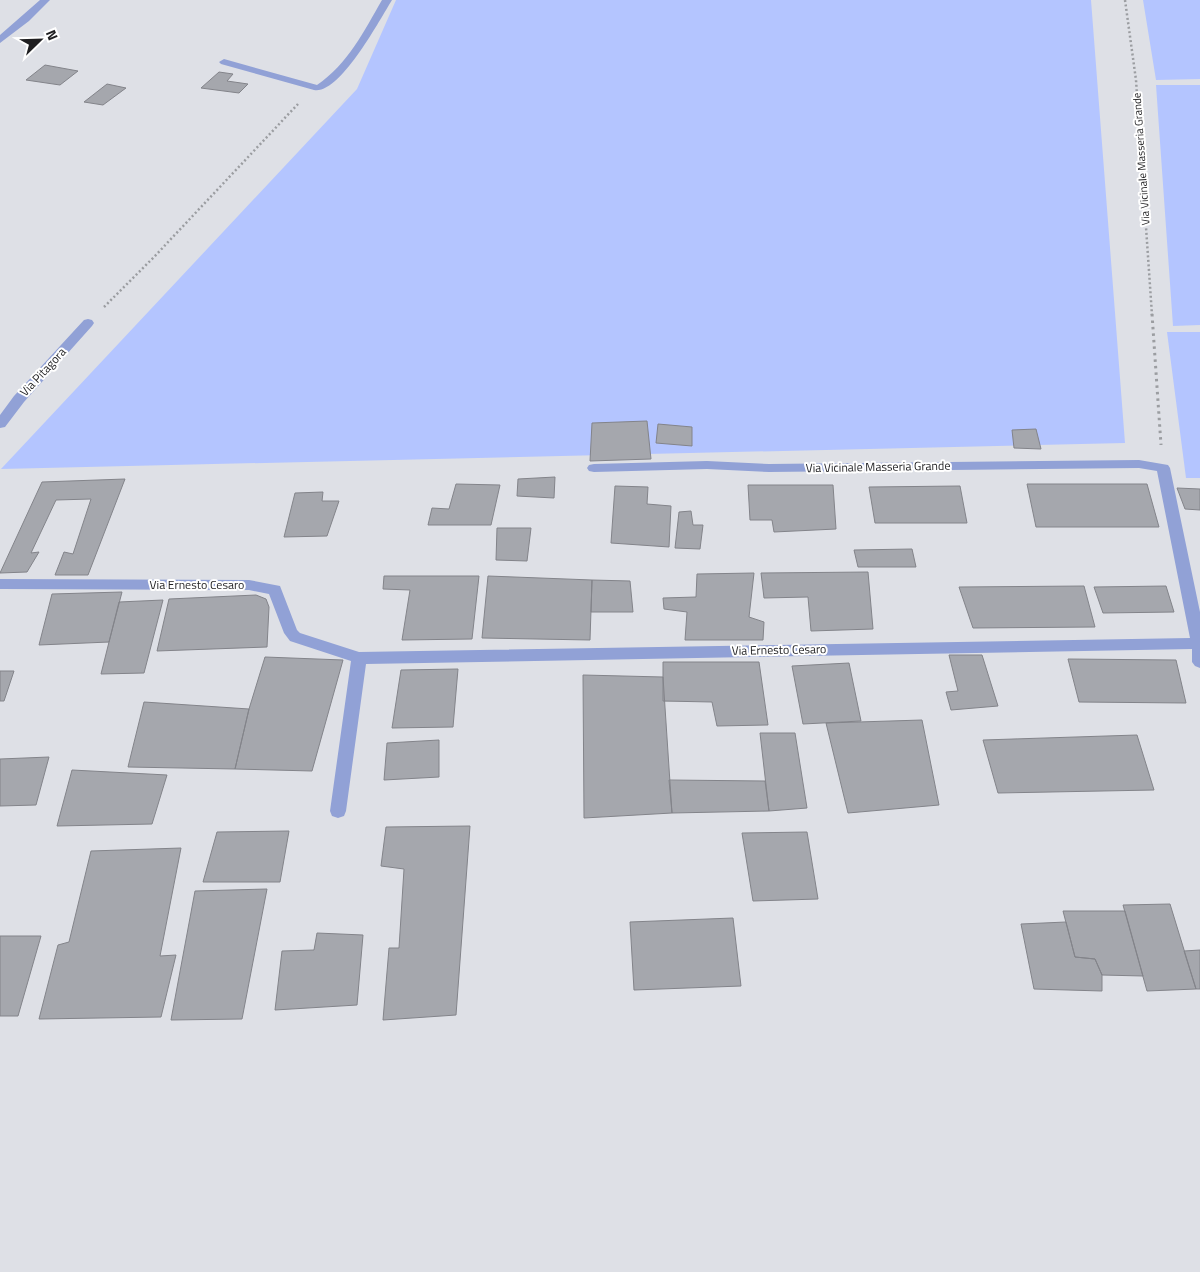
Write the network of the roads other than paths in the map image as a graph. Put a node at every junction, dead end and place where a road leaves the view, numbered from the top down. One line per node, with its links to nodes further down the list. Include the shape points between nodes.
1 (45, 0): 3 (street)
2 (387, 0): 4 (street, via 348,63 318,88)
3 (0, 40)
4 (224, 62)
5 (88, 322): 6 (street, Via Pitagora, via 19,398)
6 (0, 424)
7 (594, 468): 9 (street, Via Vicinale Masseria Grande, via 640,465 769,468 1139,464 1163,468)
8 (0, 584): 10 (street, Via Ernesto Cesaro, via 265,587 275,590 295,637)
9 (1199, 643): 10 (street, Via Ernesto Cesaro); 11 (street)
10 (359, 658): 12 (street)
11 (1200, 662)
12 (338, 811)

